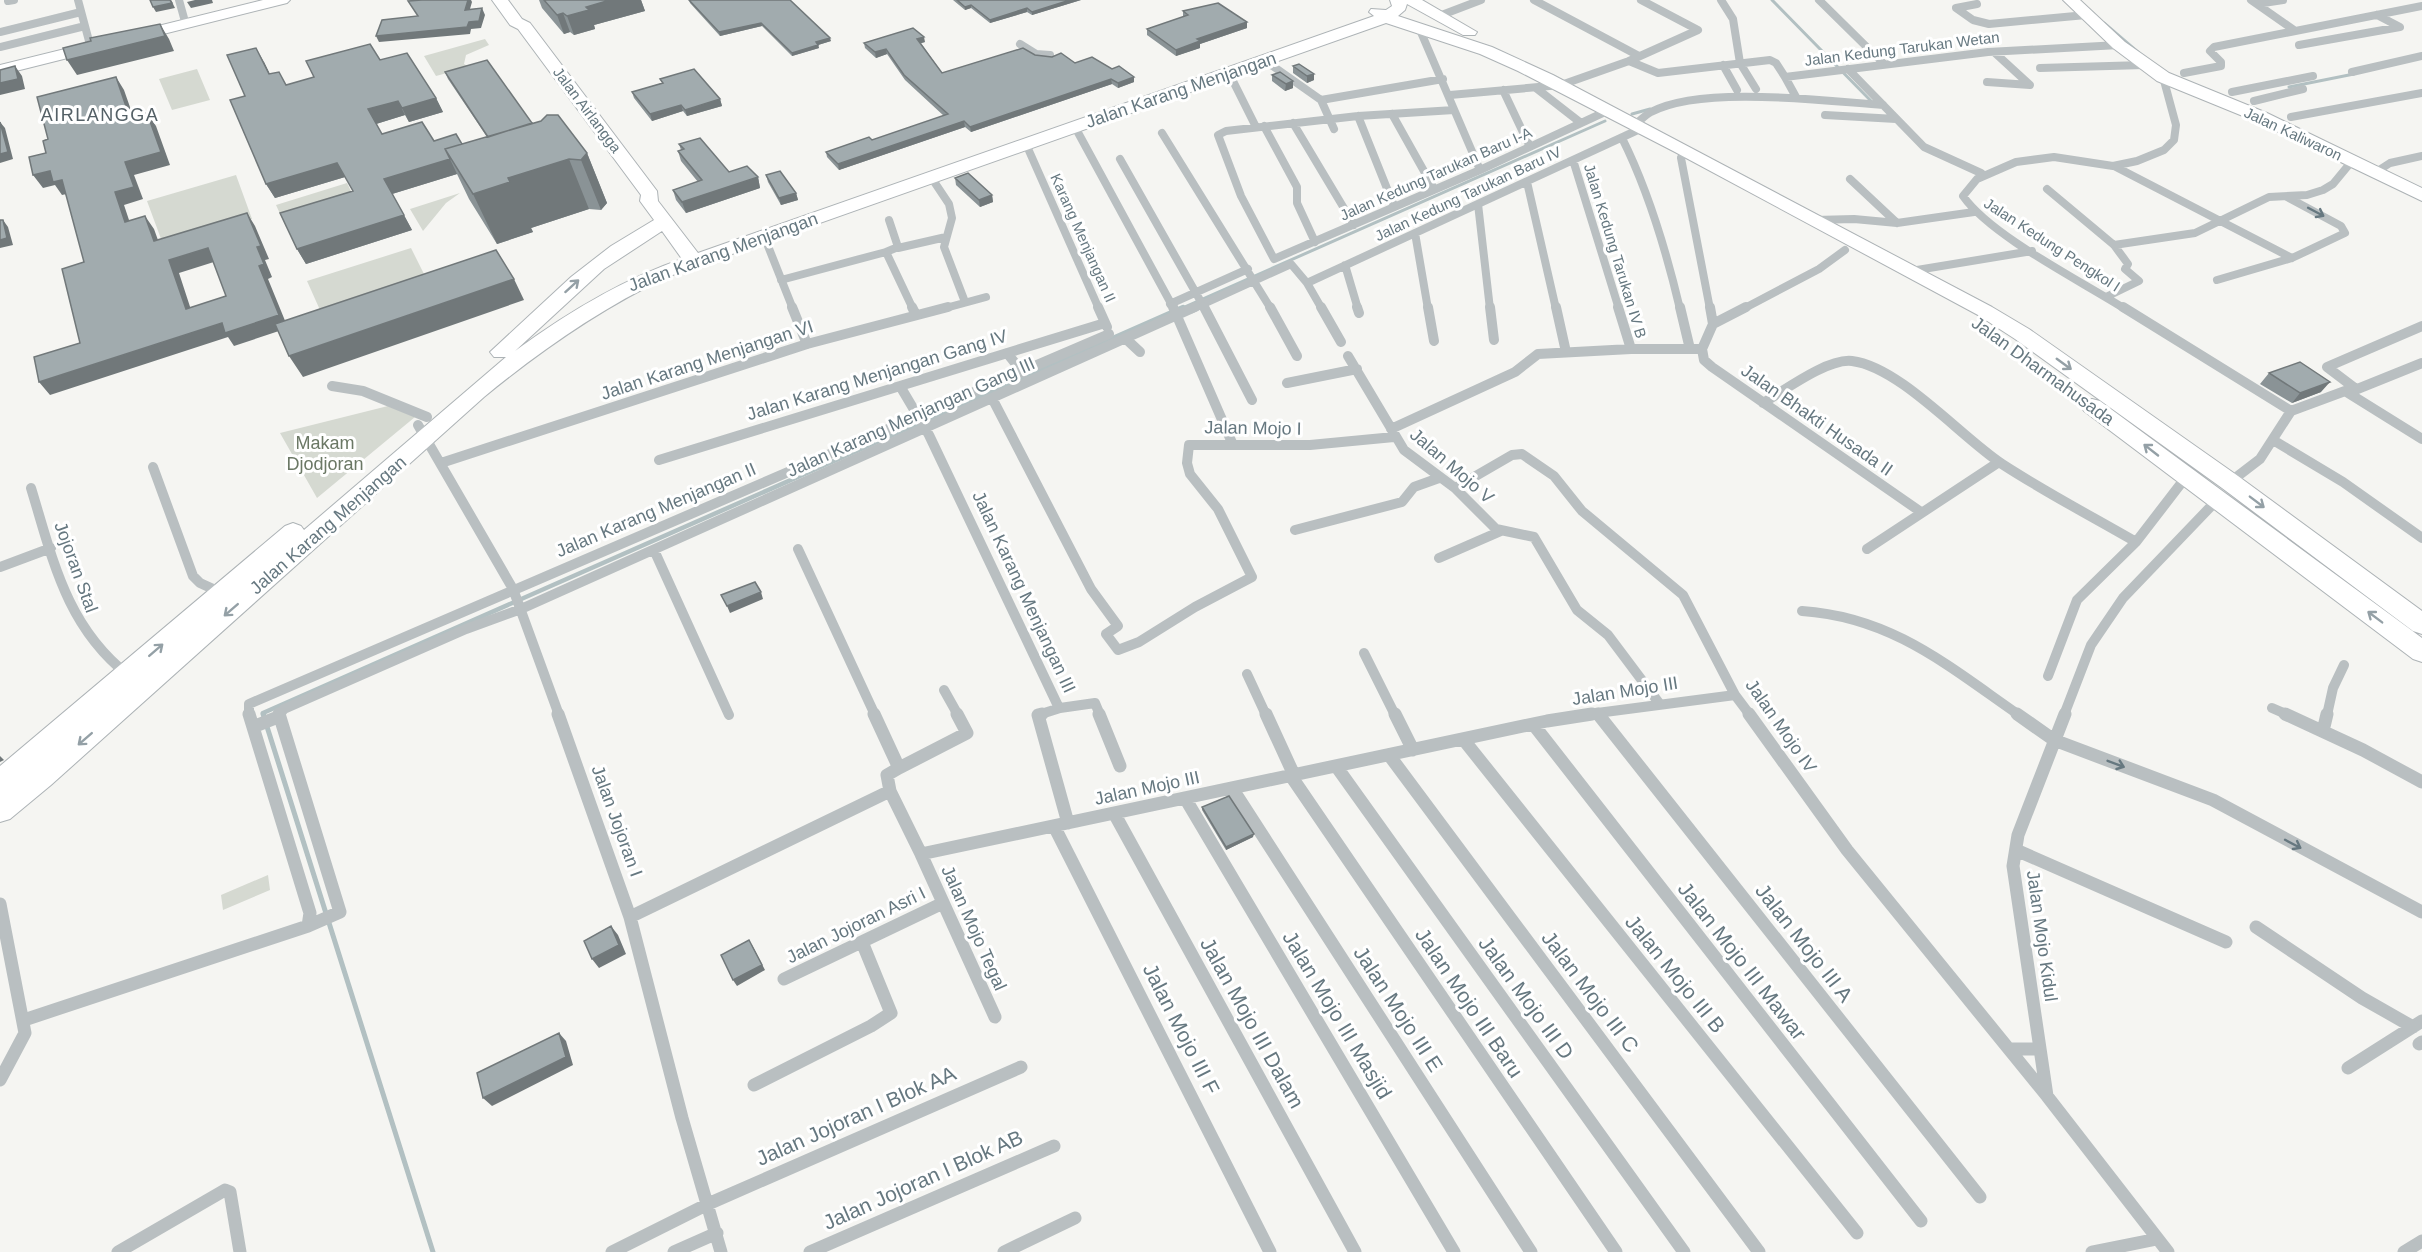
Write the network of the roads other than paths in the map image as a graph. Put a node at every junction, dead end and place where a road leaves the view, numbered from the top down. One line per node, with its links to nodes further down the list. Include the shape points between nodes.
1 (78, 0): 20 (street)
2 (179, 0): 24 (street)
3 (282, 0): 47 (main road)
4 (500, 0): 25 (main road, Jalan Airlangga, via 516,22)
5 (510, 0): 25 (main road, Jalan Airlangga, via 525,19)
6 (1398, 0): 21 (main road, via 1400,7)
7 (1411, 0): 23 (main road, Jalan Dharmahusada)
8 (1481, 0): 23 (street)
9 (1534, 0): 36 (street)
10 (1641, 0): 36 (street, via 1696,27 1697,32)
11 (1721, 0): 41 (street, via 1733,19)
12 (1819, 0): 42 (street)
13 (2071, 0): 19 (main road)
14 (2283, 0): 16 (street)
15 (248, 1): 24 (main road)
16 (2254, 2): 27 (street)
17 (1977, 4): 19 (street, via 1956,8 1973,20 1989,24)
18 (2422, 6): 22 (street)
19 (2088, 8): 31 (main road, Jalan Kaliwaron); 50 (main road)
20 (81, 12): 28 (street); 29 (street)
21 (1382, 12): 26 (main road, Jalan Dharmahusada); 38 (main road, Jalan Karang Menjangan, via 1353,29); 86 (main road, Jalan Karang Menjangan)
22 (2377, 15): 27 (street); 32 (street, via 2400,27)
23 (1439, 16): 55 (main road, Jalan Dharmahusada, via 1516,57)
24 (184, 18): 29 (main road)
25 (525, 26): 102 (main road, Jalan Airlangga)
26 (1420, 30): 54 (street); 55 (main road, Jalan Dharmahusada, via 1473,44)
27 (2294, 30): 50 (street, via 2211,48 2221,66)
28 (0, 32)
29 (87, 34): 33 (street); 40 (main road)
30 (1020, 44): 35 (street, via 1035,54)
31 (2119, 45): 34 (street, Jalan Kedung Tarukan Wetan); 44 (main road, Jalan Kaliwaron)
32 (2300, 45)
33 (0, 46)
34 (1994, 52): 42 (street, Jalan Kedung Tarukan Wetan); 56 (street, via 2030,85)
35 (1050, 55)
36 (1639, 56): 39 (street)
37 (2422, 56): 48 (street)
38 (1264, 60): 49 (main road, Jalan Karang Menjangan); 66 (street)
39 (1629, 61): 43 (street, Jalan Kedung Tarukan Wetan, via 1658,73); 57 (street)
40 (0, 63)
41 (1740, 63): 43 (street, Jalan Kedung Tarukan Wetan); 52 (street, Jalan Kedung Tarukan Wetan, via 1773,61); 58 (street)
42 (1884, 64): 46 (street, Jalan Kedung Tarukan Wetan)
43 (1723, 65): 61 (street)
44 (2144, 65): 45 (street); 53 (main road, Jalan Kaliwaron)
45 (2040, 68)
46 (1847, 69): 52 (street, Jalan Kedung Tarukan Wetan); 68 (street)
47 (0, 70)
48 (2352, 72)
49 (1229, 73): 79 (main road, Jalan Karang Menjangan); 80 (street)
50 (2184, 73): 62 (main road)
51 (2313, 76): 62 (street)
52 (1785, 77): 65 (street)
53 (2163, 77): 91 (main road, Jalan Kaliwaron, via 2261,117); 92 (street, Jalan Kedung Pengkol I, via 2172,107 2174,141 2165,150 2142,160)
54 (1443, 79): 64 (street); 66 (street)
55 (1536, 80): 57 (main road, Jalan Dharmahusada); 60 (street); 78 (street)
56 (1988, 82)
57 (1561, 85): 70 (main road, Jalan Dharmahusada)
58 (1756, 89)
59 (2303, 89): 67 (street)
60 (1503, 90): 64 (street); 85 (street)
61 (1737, 90)
62 (2232, 92): 67 (main road)
63 (2422, 93): 74 (street)
64 (1450, 95): 69 (street)
65 (1796, 97)
66 (1321, 100): 75 (street)
67 (2254, 101): 74 (main road)
68 (1883, 105): 76 (street); 82 (street, Jalan Kedung Tarukan Baru IV, via 1723,97 1674,104 1639,117)
69 (1454, 110): 71 (street); 94 (street)
70 (1607, 111): 78 (street, Jalan Kedung Tarukan Baru I-A); 82 (main road, Jalan Dharmahusada)
71 (1392, 114): 73 (street); 100 (street)
72 (1825, 115): 76 (street)
73 (1358, 116): 75 (street); 106 (street)
74 (2291, 117): 93 (main road)
75 (1331, 119): 77 (street); 81 (street)
76 (1896, 119): 95 (street, via 1929,151)
77 (1293, 123): 80 (street); 112 (street)
78 (1581, 123): 85 (street, Jalan Kedung Tarukan Baru I-A)
79 (1075, 127): 84 (main road, Jalan Karang Menjangan); 135 (street)
80 (1260, 127): 116 (street, via 1297,187 1297,203); 124 (street, via 1218,135 1241,196)
81 (1334, 129)
82 (1632, 131): 88 (main road, Jalan Dharmahusada); 90 (street, Jalan Kedung Tarukan Baru IV); 109 (main road, Jalan Dharmahusada, via 1681,148); 148 (street, via 1637,168 1666,251)
83 (1162, 133): 127 (street)
84 (1026, 144): 86 (main road, Jalan Karang Menjangan); 138 (street, Karang Menjangan II)
85 (1530, 147): 94 (street, Jalan Kedung Tarukan Baru I-A)
86 (987, 153): 96 (main road, Jalan Karang Menjangan); 119 (main road, Jalan Karang Menjangan)
87 (2422, 156): 93 (street)
88 (1681, 158): 117 (main road, Jalan Dharmahusada); 139 (street)
89 (1120, 159): 133 (street)
90 (1573, 160): 99 (street, Jalan Kedung Tarukan Baru IV); 147 (street, Jalan Kedung Tarukan IV B)
91 (2352, 161): 93 (main road, Jalan Kaliwaron); 104 (street, via 2323,190)
92 (2114, 166): 95 (street, Jalan Kedung Pengkol I, via 2047,157); 110 (street)
93 (2383, 168): 97 (main road); 103 (main road, Jalan Kaliwaron)
94 (1480, 170): 100 (street, Jalan Kedung Tarukan Baru I-A)
95 (1982, 173): 107 (street, Jalan Kedung Pengkol I, via 1966,187 1963,196)
96 (931, 177): 114 (main road, Jalan Karang Menjangan); 115 (street, via 949,204 952,218)
97 (2422, 178)
98 (1850, 179): 111 (street)
99 (1527, 182): 105 (street, Jalan Kedung Tarukan Baru IV); 151 (street)
100 (1434, 189): 106 (street, Jalan Kedung Tarukan Baru I-A)
101 (2048, 189): 118 (street)
102 (650, 195): 119 (main road, Jalan Airlangga, via 659,198); 119 (main road, Jalan Airlangga, via 649,201)
103 (2422, 195)
104 (2284, 196): 110 (street, via 2269,197); 123 (street, one-way to 123, via 2346,231 2343,236)
105 (1478, 204): 113 (street, Jalan Kedung Tarukan Baru IV); 143 (street)
106 (1394, 206): 112 (street, Jalan Kedung Tarukan Baru I-A)
107 (1974, 212): 111 (street); 121 (street, Jalan Kedung Pengkol I)
108 (889, 220): 120 (street)
109 (1815, 220): 111 (street); 117 (main road, Jalan Dharmahusada)
110 (2222, 222): 118 (street, via 2195,233); 123 (street)
111 (1897, 223)
112 (1354, 225): 116 (street, Jalan Kedung Tarukan Baru I-A)
113 (1415, 233): 125 (street, Jalan Kedung Tarukan Baru IV); 144 (street)
114 (764, 236): 119 (main road, Jalan Karang Menjangan); 128 (street)
115 (946, 237): 120 (street); 134 (street, via 945,251)
116 (1315, 242): 124 (street, Jalan Kedung Tarukan Baru I-A)
117 (1846, 245): 126 (main road, Jalan Dharmahusada); 139 (street, via 1819,269); 163 (main road, Jalan Dharmahusada)
118 (2114, 245): 132 (street, via 2128,264 2125,268 2139,281)
119 (689, 247): 153 (main road, Jalan Karang Menjangan, via 585,298); 153 (main road, Jalan Karang Menjangan, one-way to 119, via 621,245); 170 (main road, Jalan Karang Menjangan, via 561,326 476,392)
120 (898, 248): 122 (street)
121 (2032, 251): 126 (street); 132 (street, Jalan Kedung Pengkol I)
122 (886, 252): 128 (street); 137 (street)
123 (2292, 258): 129 (street)
124 (1284, 260): 127 (street); 130 (street)
125 (1345, 265): 130 (street, Jalan Kedung Tarukan Baru IV); 136 (street)
126 (1911, 271): 163 (main road, Jalan Dharmahusada, one-way to 163, via 1985,311)
127 (1252, 275): 133 (street); 133 (street); 154 (street)
128 (781, 280): 146 (street)
129 (2217, 280)
130 (1306, 283): 145 (street)
131 (986, 297): 134 (street, Jalan Karang Menjangan VI)
132 (2106, 297): 168 (street, Jalan Kedung Pengkol I)
133 (1199, 298): 135 (street); 165 (street)
134 (965, 302): 137 (street, Jalan Karang Menjangan VI)
135 (1173, 309): 141 (street, Jalan Karang Menjangan Gang III); 174 (street)
136 (1359, 313)
137 (916, 315): 146 (street, Jalan Karang Menjangan VI)
138 (1105, 323): 142 (street, Karang Menjangan II); 152 (street, Jalan Karang Menjangan Gang IV)
139 (1713, 324): 149 (street)
140 (2422, 326): 162 (street, via 2327,367)
141 (1125, 338): 142 (street, Jalan Karang Menjangan Gang III); 150 (street)
142 (1110, 340): 158 (street, Jalan Karang Menjangan II); 164 (street, Jalan Karang Menjangan Gang III)
143 (1494, 340)
144 (1434, 341)
145 (1341, 342)
146 (807, 344): 177 (street, Jalan Karang Menjangan VI)
147 (1631, 349): 148 (street, Jalan Mojo I); 151 (street, Jalan Mojo I)
148 (1690, 349): 149 (street, Jalan Mojo I)
149 (1702, 349): 166 (street, Jalan Bhakti Husada II, via 1706,362)
150 (1140, 352)
151 (1566, 352): 171 (street, Jalan Mojo I, via 1534,355 1507,377)
152 (1007, 353): 158 (street); 161 (street, Jalan Karang Menjangan Gang IV)
153 (498, 355): 170 (main road, Jalan Karang Menjangan)
154 (1297, 356)
155 (1348, 356): 157 (street, Jalan Mojo V)
156 (2422, 363): 162 (street)
157 (1357, 369): 159 (street); 171 (street, Jalan Mojo V)
158 (1023, 373): 169 (street, Jalan Karang Menjangan II)
159 (1287, 383)
160 (332, 386): 170 (street, via 363,391)
161 (900, 386): 169 (street, Jalan Karang Menjangan III); 175 (street, Jalan Karang Menjangan Gang IV)
162 (2353, 391): 168 (street); 172 (street)
163 (2088, 392): 167 (main road, Jalan Dharmahusada)
164 (993, 400): 169 (street, Jalan Karang Menjangan Gang III); 174 (street, Jalan Mojo I, via 1091,589 1118,626 1107,634 1118,650 1139,642 1252,577 1218,509 1193,479 1187,463 1191,444)
165 (1252, 400)
166 (1763, 403): 176 (street, via 1836,361 1852,360 1901,385); 186 (street, Jalan Bhakti Husada II)
167 (2113, 410): 180 (main road, Jalan Dharmahusada, one-way to 167); 185 (main road, Jalan Dharmahusada)
168 (2291, 411): 173 (street, Jalan Mojo Kidul)
169 (921, 424): 179 (street, Jalan Karang Menjangan II); 182 (street, Jalan Karang Menjangan Gang III); 214 (street, Jalan Karang Menjangan III)
170 (424, 426): 177 (street, Jalan Jojoran I); 192 (main road, Jalan Karang Menjangan)
171 (1392, 433): 174 (street, Jalan Mojo I, via 1310,445); 181 (street, Jalan Mojo V, via 1410,455)
172 (2422, 439)
173 (2273, 440): 185 (street, Jalan Mojo Kidul, via 2260,459); 191 (street, via 2343,482)
174 (1233, 445)
175 (659, 460)
176 (1999, 462): 186 (street); 193 (street)
177 (441, 463): 200 (street, Jalan Jojoran I)
178 (153, 467): 201 (street, via 194,576)
179 (799, 467): 182 (street); 187 (street, Jalan Karang Menjangan II)
180 (2186, 477): 185 (main road, Jalan Dharmahusada); 193 (street)
181 (1439, 478): 184 (street, Jalan Mojo V); 188 (street, via 1414,487 1402,502)
182 (807, 480): 190 (street, Jalan Karang Menjangan Gang III)
183 (31, 488): 194 (street, Jojoran Stal)
184 (1455, 488): 189 (street, Jalan Mojo V); 212 (street, Jalan Mojo IV, via 1515,453 1548,471 1582,511 1683,596)
185 (2224, 491): 204 (main road, Jalan Dharmahusada, one-way to 204); 206 (main road, Jalan Dharmahusada, one-way to 185); 223 (street, Jalan Mojo Kidul, via 2107,618 2091,645)
186 (1921, 512): 196 (street)
187 (670, 525): 190 (street); 200 (street, Jalan Karang Menjangan II)
188 (1295, 530)
189 (1501, 531): 198 (street); 213 (street, via 1534,537 1577,610 1608,635)
190 (679, 538): 197 (street, Jalan Karang Menjangan Gang III)
191 (2422, 538)
192 (298, 539): 201 (main road, Jalan Karang Menjangan); 235 (main road, Jalan Karang Menjangan, one-way to 235, via 41,777)
193 (2136, 542): 210 (street, via 2077,600)
194 (51, 548): 199 (street); 209 (street, Jojoran Stal, via 68,600 85,633 114,666)
195 (798, 549): 228 (street)
196 (1868, 549)
197 (654, 550): 202 (street, Jalan Karang Menjangan Gang III); 217 (street)
198 (1439, 558)
199 (0, 567)
200 (514, 590): 202 (street, Jalan Jojoran I); 220 (street, Jalan Karang Menjangan II, via 249,704)
201 (222, 593): 209 (main road, Jalan Karang Menjangan, one-way to 201)
202 (521, 608): 218 (street, Jalan Karang Menjangan Gang III, via 284,709); 244 (street, Jalan Jojoran I)
203 (1802, 611): 223 (street, via 1834,613 1902,637)
204 (2422, 624)
205 (1364, 652): 224 (street)
206 (2422, 652)
207 (2344, 665): 221 (street, via 2333,688)
208 (1247, 674): 229 (street, Jalan Mojo III Baru)
209 (128, 675): 231 (main road, Jalan Karang Menjangan)
210 (2048, 676)
211 (944, 690): 228 (street, via 968,733)
212 (1735, 695): 213 (street, Jalan Mojo III); 253 (street, Jalan Mojo IV, via 1847,850)
213 (1659, 703): 216 (street, Jalan Mojo III)
214 (1059, 708): 226 (street, Jalan Karang Menjangan III, via 1095,703); 237 (street, via 1038,716)
215 (2272, 708): 221 (street)
216 (1597, 713): 219 (street, Jalan Mojo III); 261 (street, Jalan Mojo III A)
217 (729, 715)
218 (276, 718): 220 (street, Jalan Karang Menjangan Gang III); 245 (street, via 340,912)
219 (1533, 724): 222 (street, Jalan Mojo III); 264 (street, Jalan Mojo III Mawar)
220 (256, 726): 245 (street)
221 (2323, 732): 230 (street)
222 (1463, 739): 224 (street, Jalan Mojo III); 266 (street, Jalan Mojo III B)
223 (2054, 740): 239 (street, Jalan Mojo Kidul, via 2018,835); 243 (street, one-way to 243, via 2213,800)
224 (1413, 750): 225 (street, Jalan Mojo III)
225 (1389, 755): 227 (street, Jalan Mojo III); 282 (street, Jalan Mojo III C)
226 (1120, 766)
227 (1336, 766): 229 (street, Jalan Mojo III); 281 (street, Jalan Mojo III D)
228 (899, 768): 233 (street, via 887,776)
229 (1292, 775): 232 (street, Jalan Mojo III); 280 (street, Jalan Mojo III Baru)
230 (2422, 782)
231 (0, 783)
232 (1232, 788): 234 (street, Jalan Mojo III); 279 (street, Jalan Mojo III E)
233 (890, 791): 240 (street); 244 (street)
234 (1185, 798): 236 (street, Jalan Mojo III); 278 (street, Jalan Mojo III Masjid)
235 (0, 810)
236 (1114, 813): 237 (street, Jalan Mojo III); 277 (street, Jalan Mojo III Dalam)
237 (1068, 823): 238 (street, Jalan Mojo III)
238 (1054, 826): 240 (street, Jalan Mojo III); 276 (street, Jalan Mojo III F)
239 (2016, 850): 248 (street); 254 (street, Jalan Mojo Kidul, via 2013,866)
240 (921, 854): 241 (street, Jalan Mojo Tegal)
241 (943, 903): 247 (street, Jalan Jojoran Asri I); 250 (street, Jalan Mojo Tegal)
242 (0, 904): 251 (street)
243 (2422, 912)
244 (630, 917): 262 (street, Jalan Jojoran I)
245 (311, 925): 251 (street)
246 (2256, 927): 252 (street, via 2362,998)
247 (862, 942): 249 (street, Jalan Jojoran Asri I); 258 (street, via 891,1013)
248 (2226, 942)
249 (784, 979)
250 (995, 1017)
251 (24, 1020): 257 (street, via 24,1036)
252 (2417, 1024): 256 (street)
253 (2008, 1049): 254 (street); 259 (street, Jalan Mojo IV)
254 (2040, 1049): 259 (street, Jalan Mojo Kidul)
255 (1021, 1067): 262 (street, Jalan Jojoran I Blok AA)
256 (2348, 1068)
257 (0, 1080)
258 (754, 1085)
259 (2047, 1096): 267 (street, Jalan Mojo Kidul)
260 (1054, 1146): 274 (street, Jalan Jojoran I Blok AB)
261 (1980, 1197)
262 (708, 1204): 265 (street, Jalan Jojoran I); 271 (street, Jalan Jojoran I Blok AA)
263 (1075, 1218): 275 (street)
264 (1921, 1221)
265 (717, 1233): 272 (street); 273 (street, Jalan Jojoran I)
266 (1857, 1233)
267 (2157, 1239): 283 (street); 284 (street, Jalan Mojo Kidul)
268 (2422, 1241): 285 (street)
269 (118, 1252): 270 (street, via 225,1190 230,1192)
270 (240, 1252)
271 (612, 1252)
272 (674, 1252)
273 (721, 1252)
274 (810, 1252)
275 (1004, 1252)
276 (1270, 1252)
277 (1355, 1252)
278 (1454, 1252)
279 (1531, 1252)
280 (1616, 1252)
281 (1684, 1252)
282 (1759, 1252)
283 (2092, 1252)
284 (2168, 1252)
285 (2404, 1252)

